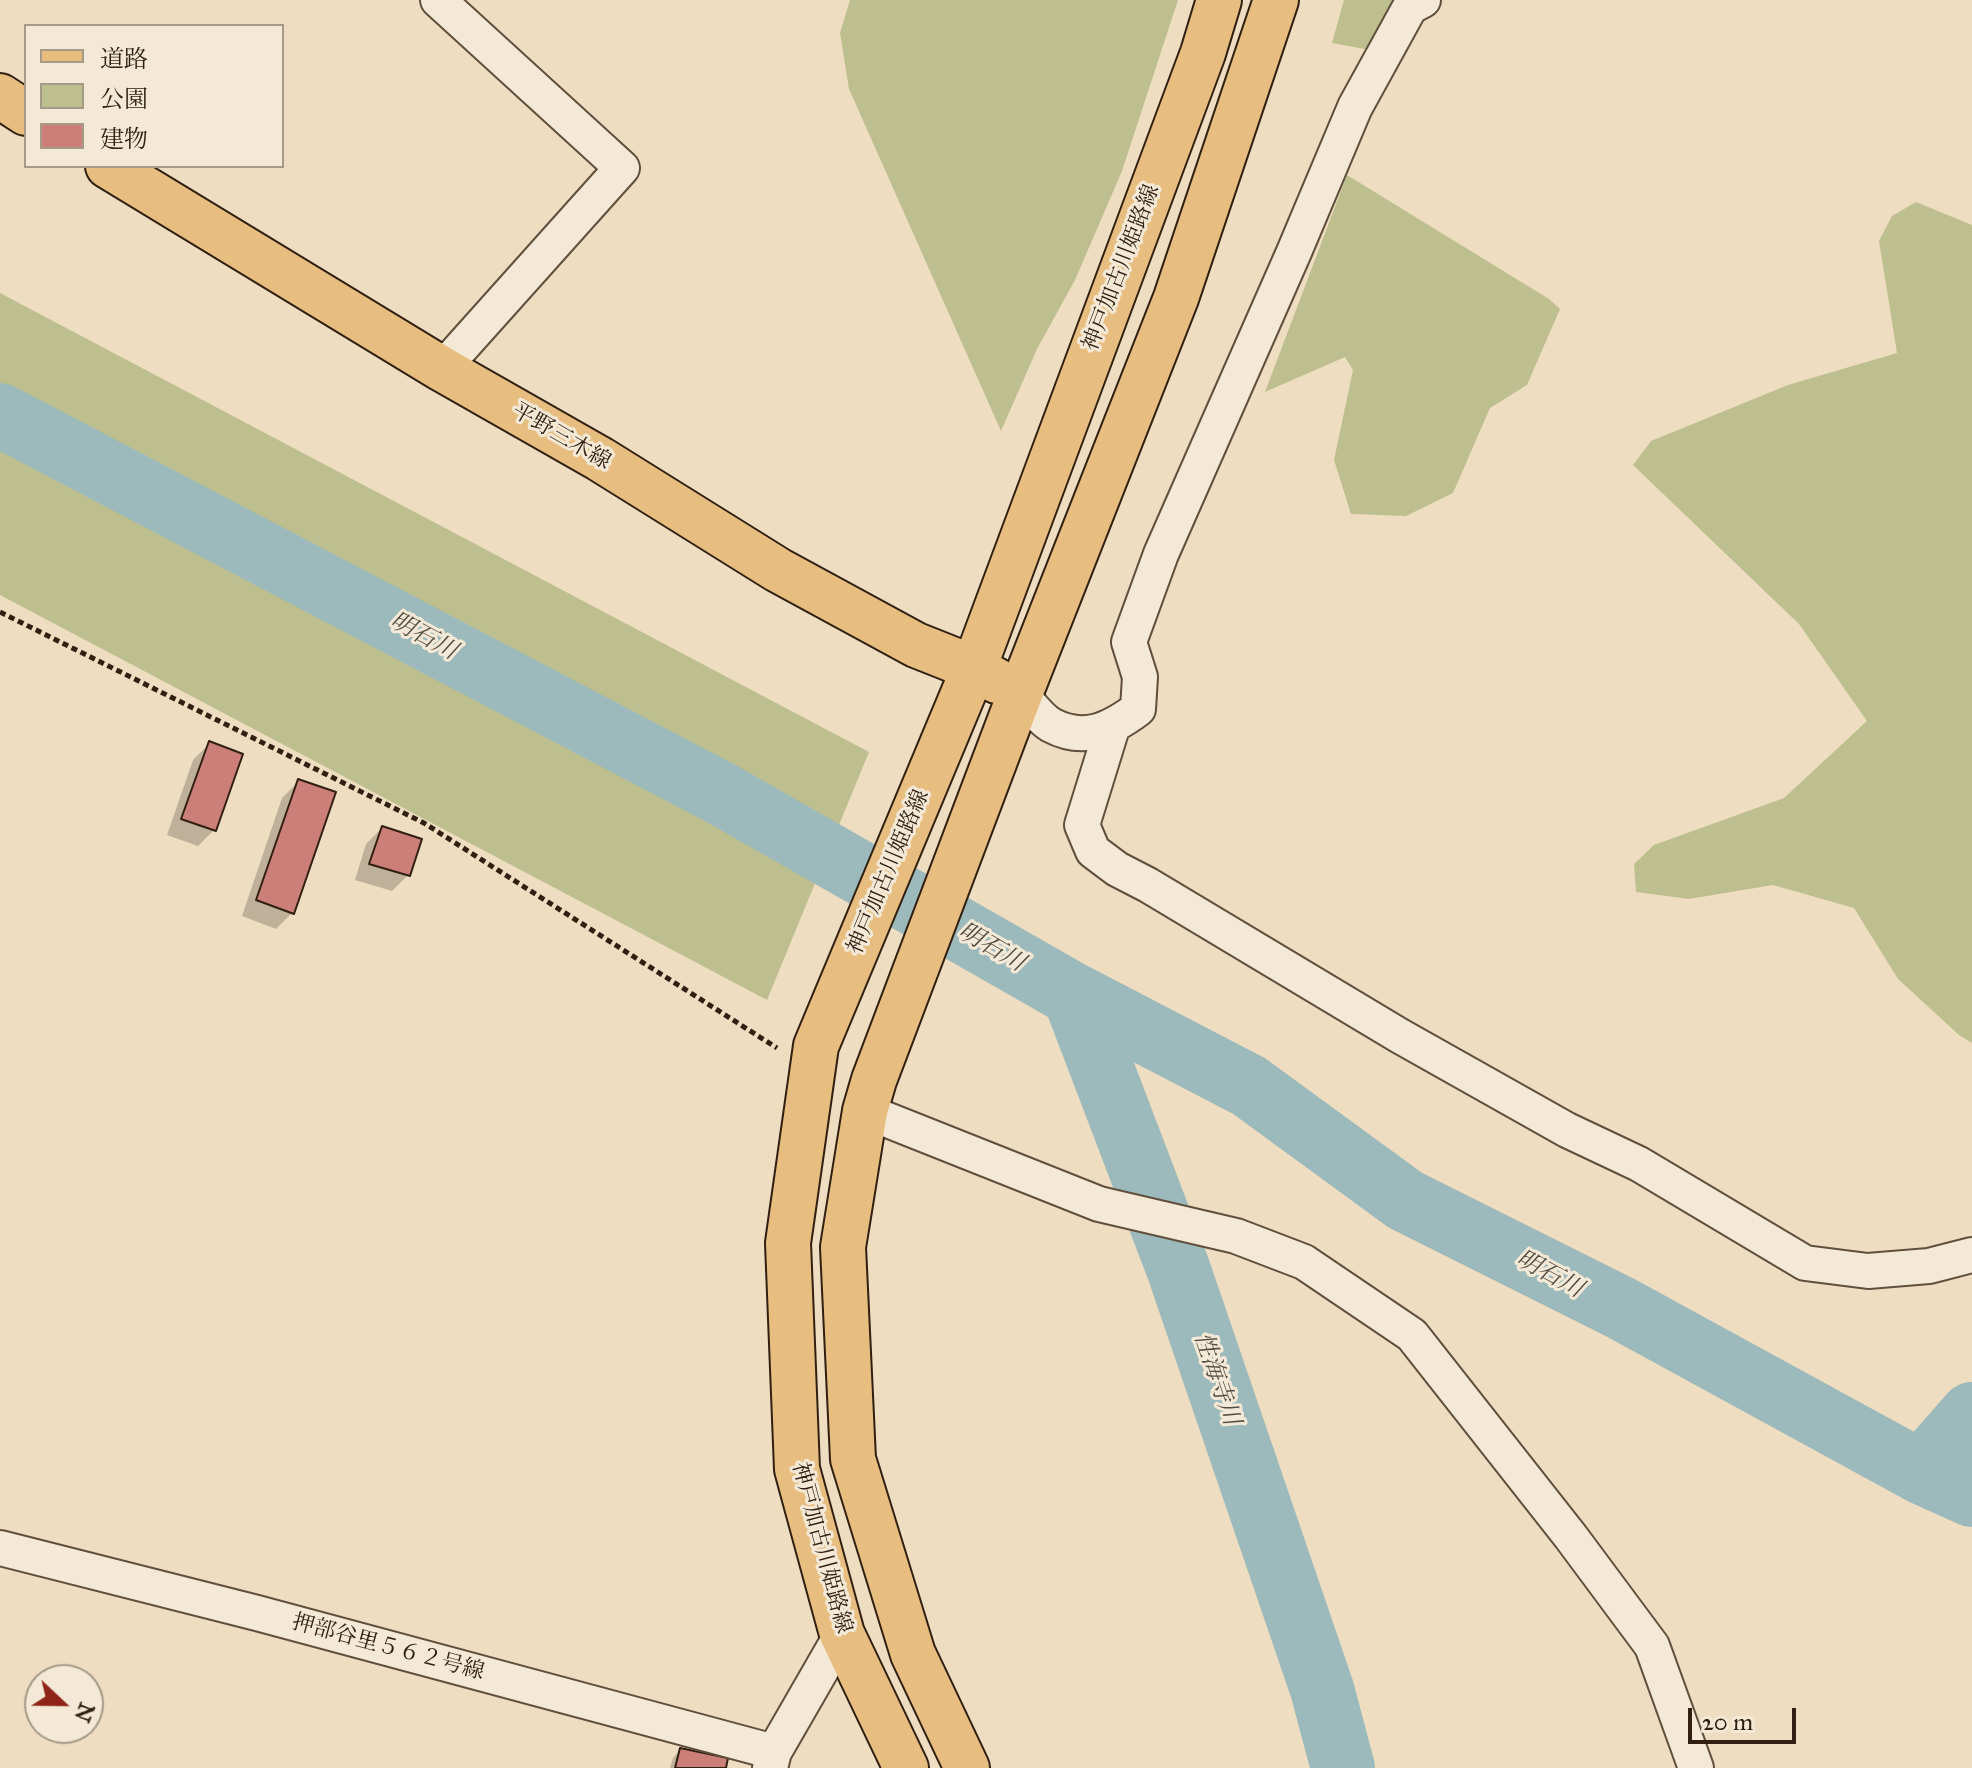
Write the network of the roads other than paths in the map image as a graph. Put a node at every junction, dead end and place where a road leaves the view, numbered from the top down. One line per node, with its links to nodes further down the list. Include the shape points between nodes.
1 (438, 0): 8 (street, via 622,168)
2 (1219, 0): 9 (main road, 神戸加古川姫路線)
3 (1276, 0): 10 (main road, via 1176,298)
4 (1423, 0): 11 (street, via 1410,7 1355,107 1161,554 1129,642 1140,677 1138,709)
5 (0, 96): 6 (main road)
6 (24, 112)
7 (111, 168): 8 (main road, 平野三木線)
8 (442, 369): 9 (main road, 平野三木線, via 778,570 916,645)
9 (974, 668): 10 (main road, 平野三木線); 15 (main road, 神戸加古川姫路線, via 814,1065 788,1243 797,1469)
10 (1020, 694): 11 (street, via 1050,725 1084,734); 12 (main road)
11 (1112, 728): 13 (street, via 1082,825 1093,851 1117,869 1805,1263 1868,1271 1929,1266)
12 (869, 1096): 18 (main road, via 843,1247 853,1459 913,1654); 19 (street, via 1099,1204 1236,1236 1304,1262 1412,1335 1652,1646)
13 (1972, 1255)
14 (0, 1548): 16 (street, 押部谷里５６２号線, via 273,1617)
15 (842, 1634): 16 (street); 17 (main road, 神戸加古川姫路線)
16 (772, 1760)
17 (906, 1768)
18 (967, 1768)
19 (1696, 1768)

